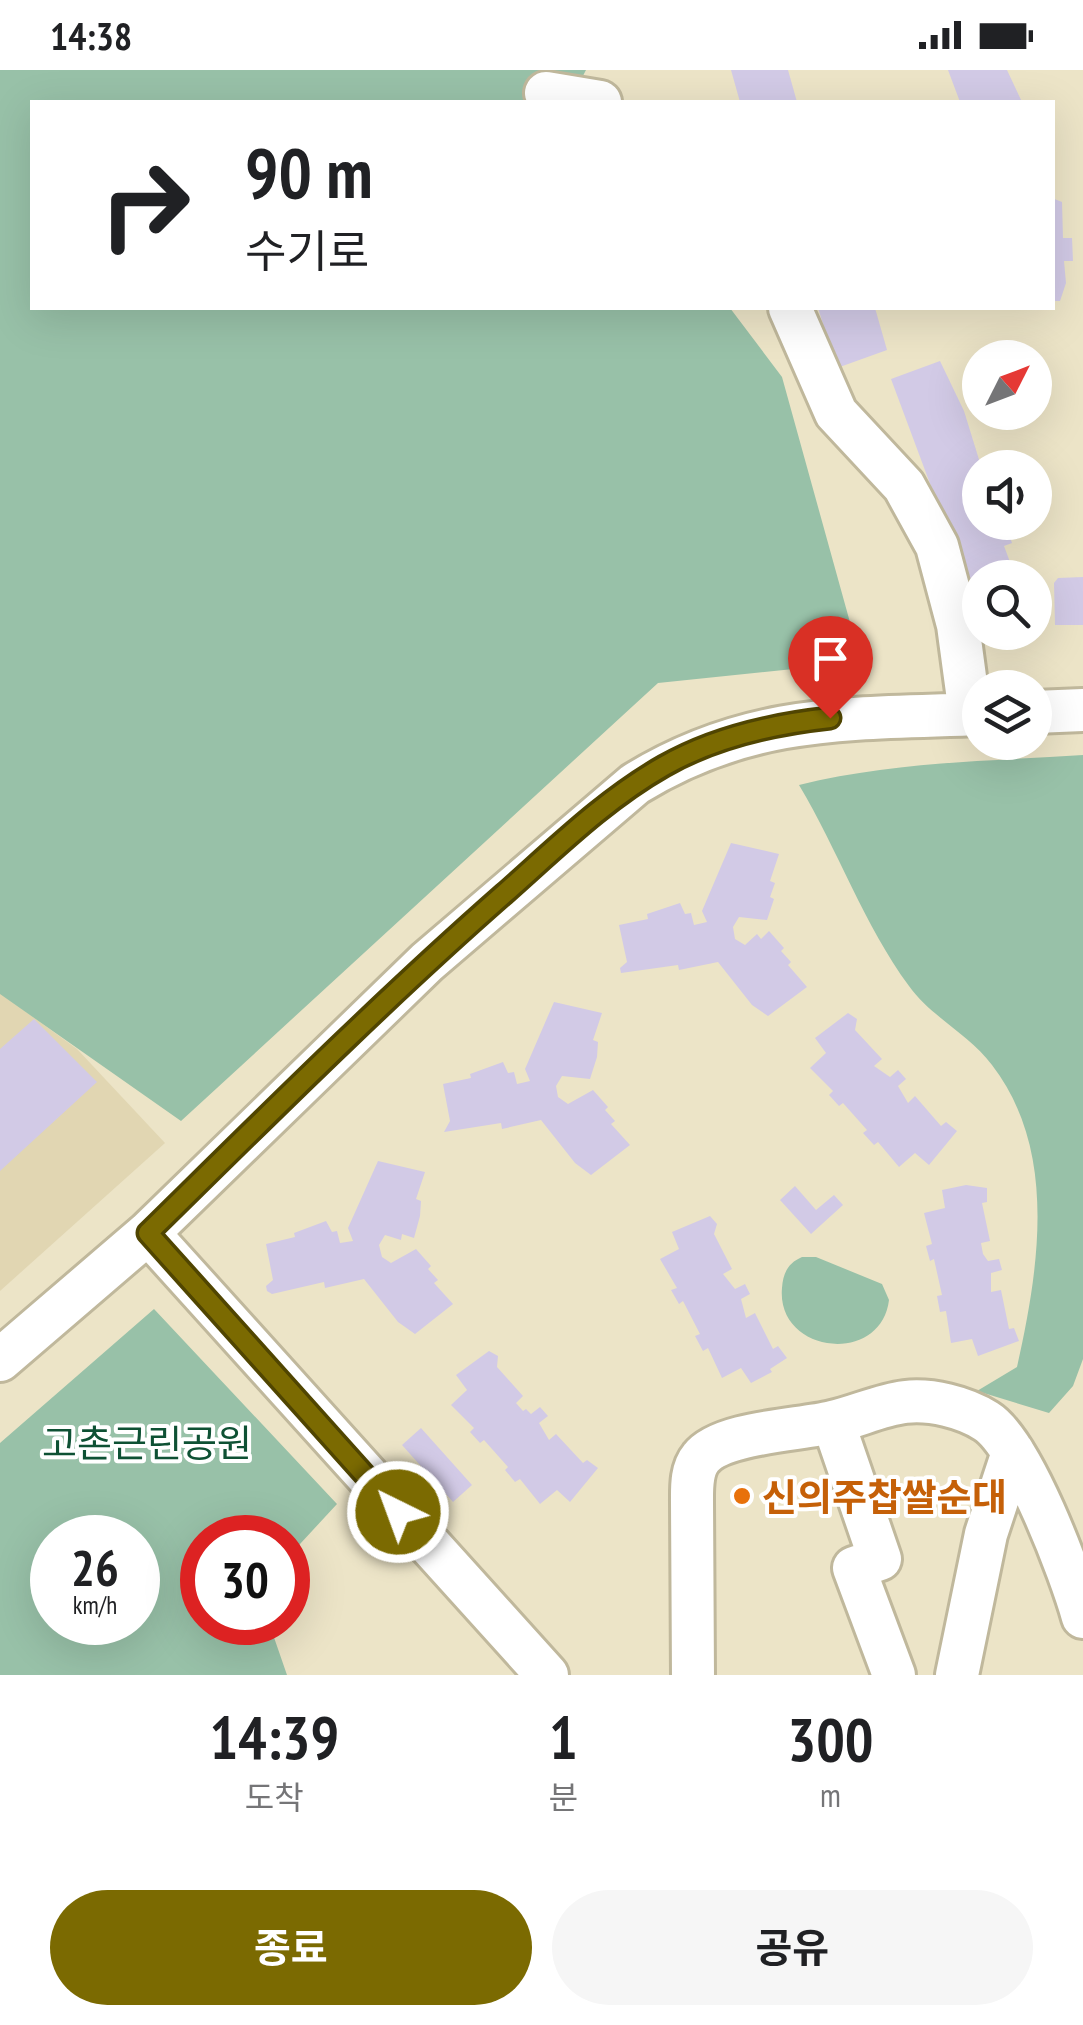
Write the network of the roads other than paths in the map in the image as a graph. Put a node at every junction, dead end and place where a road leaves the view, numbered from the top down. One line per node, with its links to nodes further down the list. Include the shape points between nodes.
1 (546, 93): 2 (street)
2 (588, 100)
3 (791, 310): 4 (street, via 836,413 904,486 937,546)
4 (967, 670)
5 (1083, 710): 6 (street)
6 (1052, 711)
7 (962, 714): 8 (street, via 858,716 760,730 667,764 635,784 427,962)
8 (148, 1233): 9 (street); 13 (street)
9 (0, 1360)
10 (833, 1422): 11 (street, via 906,1402 937,1402 984,1419); 14 (street, via 746,1438 701,1458 692,1502); 15 (street, via 880,1559 854,1568)
11 (1013, 1452): 12 (street, via 1056,1540); 16 (street, via 986,1534)
12 (1083, 1617)
13 (546, 1675)
14 (693, 1675)
15 (894, 1675)
16 (957, 1675)

